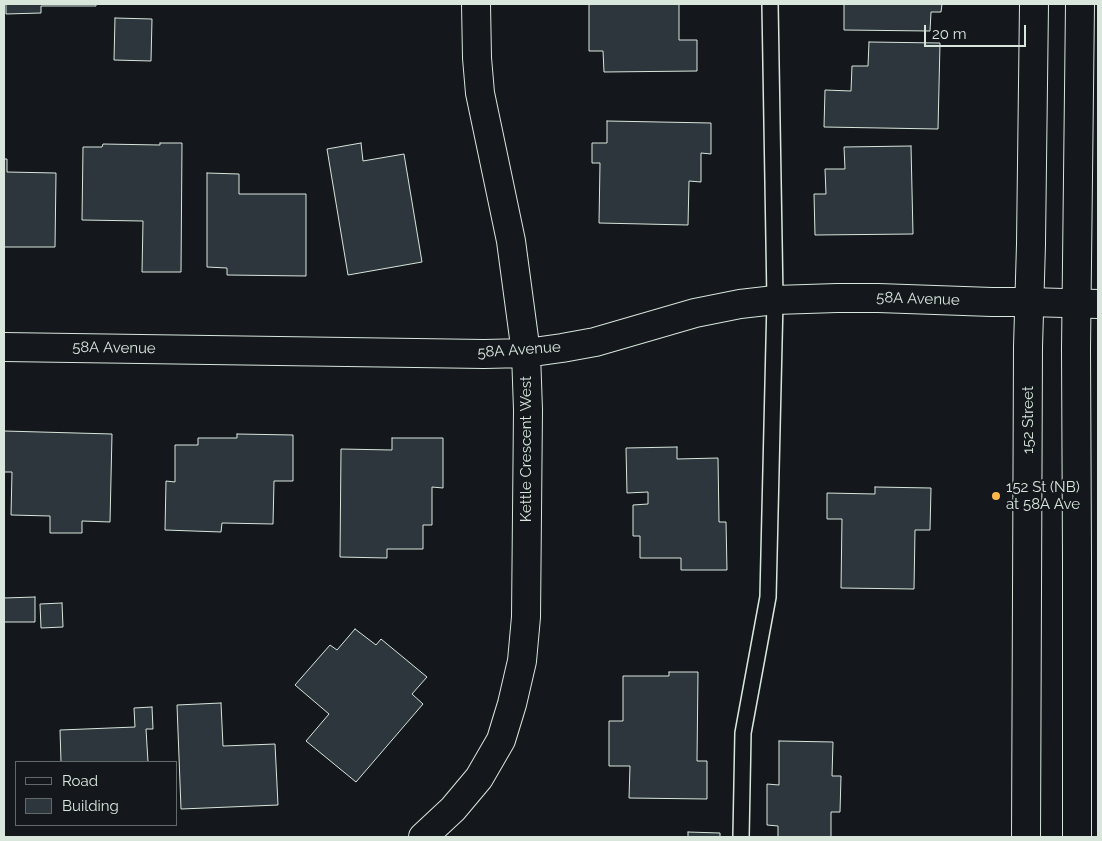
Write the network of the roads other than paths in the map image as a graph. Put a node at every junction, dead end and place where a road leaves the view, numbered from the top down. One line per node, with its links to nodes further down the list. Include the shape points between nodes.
1 (476, 4): 9 (street, Kettle Crescent West, via 480,92 511,240)
2 (770, 4): 5 (lane)
3 (1034, 4): 6 (street, 152 Street)
4 (1080, 4): 7 (street)
5 (775, 300): 6 (street, 58A Avenue, via 878,298); 9 (street, 58A Avenue, via 694,313 595,342); 11 (lane, via 768,597 743,733)
6 (1028, 302): 7 (street, 58A Avenue); 12 (street, 152 Street)
7 (1087, 304): 13 (street)
8 (4, 346): 9 (street, 58A Avenue)
9 (526, 353): 10 (street, Kettle Crescent West, via 526,598 522,661 501,740 479,778)
10 (423, 837)
11 (742, 837)
12 (1026, 837)
13 (1076, 837)

